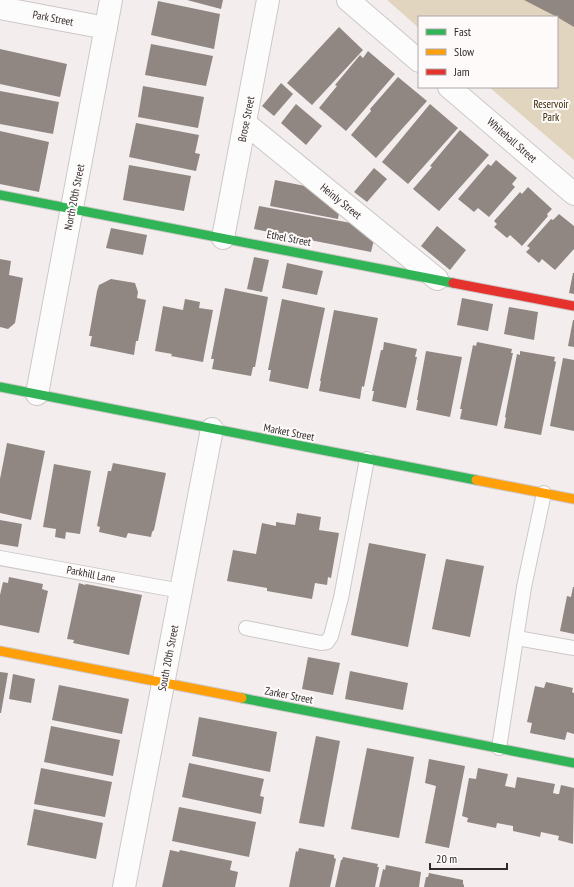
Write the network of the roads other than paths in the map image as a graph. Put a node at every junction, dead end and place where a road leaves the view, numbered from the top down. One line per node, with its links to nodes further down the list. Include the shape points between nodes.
1 (111, 0): 5 (street, North 20th Street)
2 (268, 0): 8 (street, Brose Street)
3 (348, 0): 6 (street)
4 (0, 8): 5 (street, Park Street)
5 (106, 28): 11 (street, North 20th Street)
6 (418, 60)
7 (450, 88): 10 (street, Whitehall Street)
8 (245, 123): 12 (street, Brose Street); 13 (street, Heinly Street)
9 (0, 194): 11 (street, Ethel Street)
10 (574, 194)
11 (72, 208): 12 (street, Ethel Street); 16 (street, North 20th Street)
12 (223, 238): 13 (street, Ethel Street)
13 (437, 279): 14 (street, Ethel Street)
14 (574, 306)
15 (0, 387): 16 (street, Market Street)
16 (37, 394): 17 (street, Market Street)
17 (212, 429): 18 (street, Market Street); 22 (street, South 20th Street)
18 (367, 459): 19 (street, Market Street); 23 (lane, via 341,598 327,642 321,643)
19 (544, 493): 20 (street, Market Street); 24 (lane, via 524,587)
20 (574, 499)
21 (0, 558): 22 (lane, Parkhill Lane)
22 (181, 592): 27 (street, South 20th Street)
23 (246, 628)
24 (517, 638): 25 (lane); 28 (lane)
25 (574, 648)
26 (0, 652): 27 (street, Zarker Street)
27 (164, 683): 28 (street, Zarker Street); 30 (street, South 20th Street)
28 (499, 748): 29 (street, Zarker Street)
29 (574, 763)
30 (124, 887)

